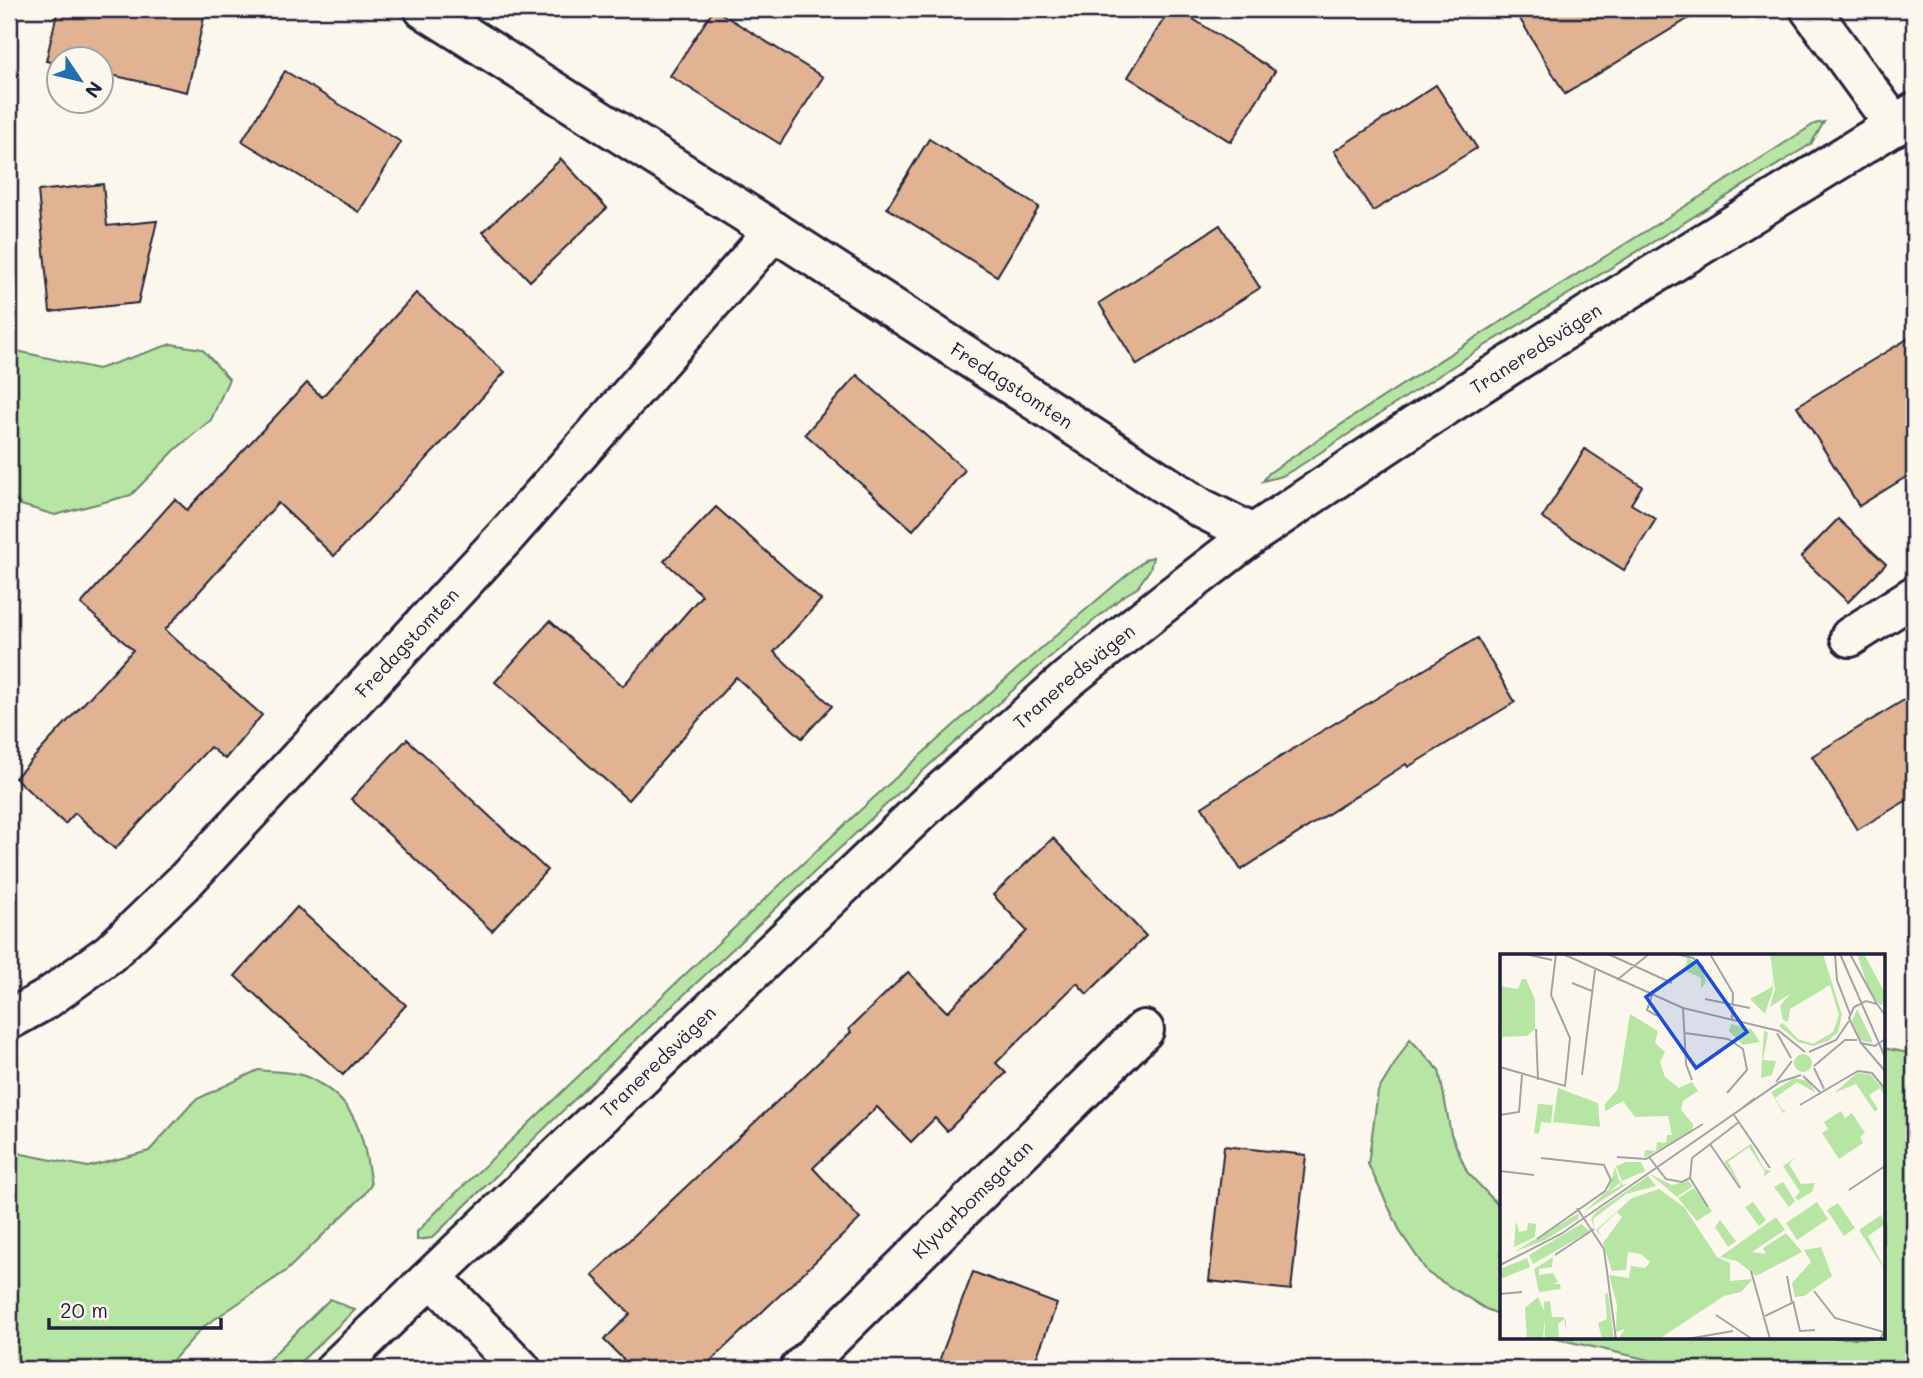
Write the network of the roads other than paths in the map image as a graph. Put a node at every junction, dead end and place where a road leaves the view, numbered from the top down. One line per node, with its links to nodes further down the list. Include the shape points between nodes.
1 (424, 9): 4 (street, Fredagstomten)
2 (1810, 9): 3 (street)
3 (1904, 119): 5 (street, Traneredsvägen, via 1588,314)
4 (774, 231): 5 (street, Fredagstomten, via 1201,508); 8 (street, Fredagstomten, via 507,535 186,880 110,953)
5 (1254, 534): 10 (street, Traneredsvägen, via 1068,679 940,792)
6 (1914, 596): 7 (street)
7 (1850, 637)
8 (9, 1020)
9 (1144, 1030): 13 (street, Klyvarbomsgatan)
10 (432, 1277): 11 (street, Traneredsvägen); 12 (street)
11 (335, 1369)
12 (521, 1369)
13 (800, 1369)

